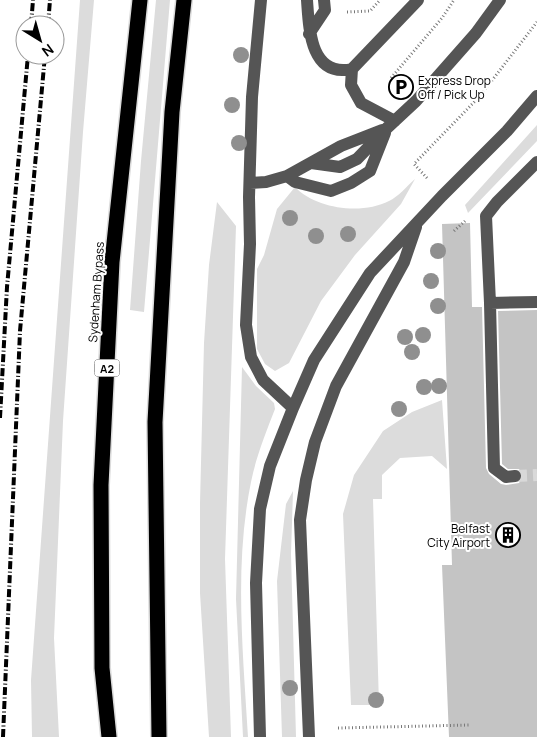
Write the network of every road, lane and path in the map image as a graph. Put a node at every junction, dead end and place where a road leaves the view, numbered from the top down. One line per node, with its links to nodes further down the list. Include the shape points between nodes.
1 (140, 0): 29 (highway, Sydenham Bypass / A2, via 112,262 101,485 102,668)
2 (184, 0): 30 (highway, via 172,112 156,422)
3 (261, 0): 21 (street, via 252,97)
4 (307, 0): 12 (street)
5 (324, 0): 12 (street, via 325,10)
6 (380, 0): 10 (path, via 370,11)
7 (418, 0): 13 (street)
8 (454, 0): 14 (path)
9 (500, 0): 16 (street, via 476,33 416,101)
10 (344, 12)
11 (537, 22): 20 (path, via 480,96 414,164)
12 (309, 34): 13 (street, via 315,52 329,68)
13 (352, 69): 16 (street, via 351,85 361,104)
14 (391, 78)
15 (537, 96): 22 (street)
16 (391, 124): 17 (street); 17 (street, via 357,159 340,167); 19 (street, via 370,171 351,183 331,191 295,182)
17 (311, 162): 19 (street)
18 (537, 162): 24 (street, via 486,216)
19 (287, 176): 21 (street)
20 (427, 178)
21 (250, 183): 25 (street, via 246,325 251,357 263,380)
22 (418, 222): 25 (street, via 358,290 314,360); 32 (street, via 404,262 336,386 315,442 306,480 300,520)
23 (537, 302): 24 (street)
24 (490, 303): 26 (street, via 494,468 506,477)
25 (293, 408): 31 (street, via 270,466 260,509 256,583)
26 (515, 476)
27 (470, 724): 28 (path)
28 (338, 728)
29 (109, 737)
30 (159, 737)
31 (260, 737)
32 (309, 737)

